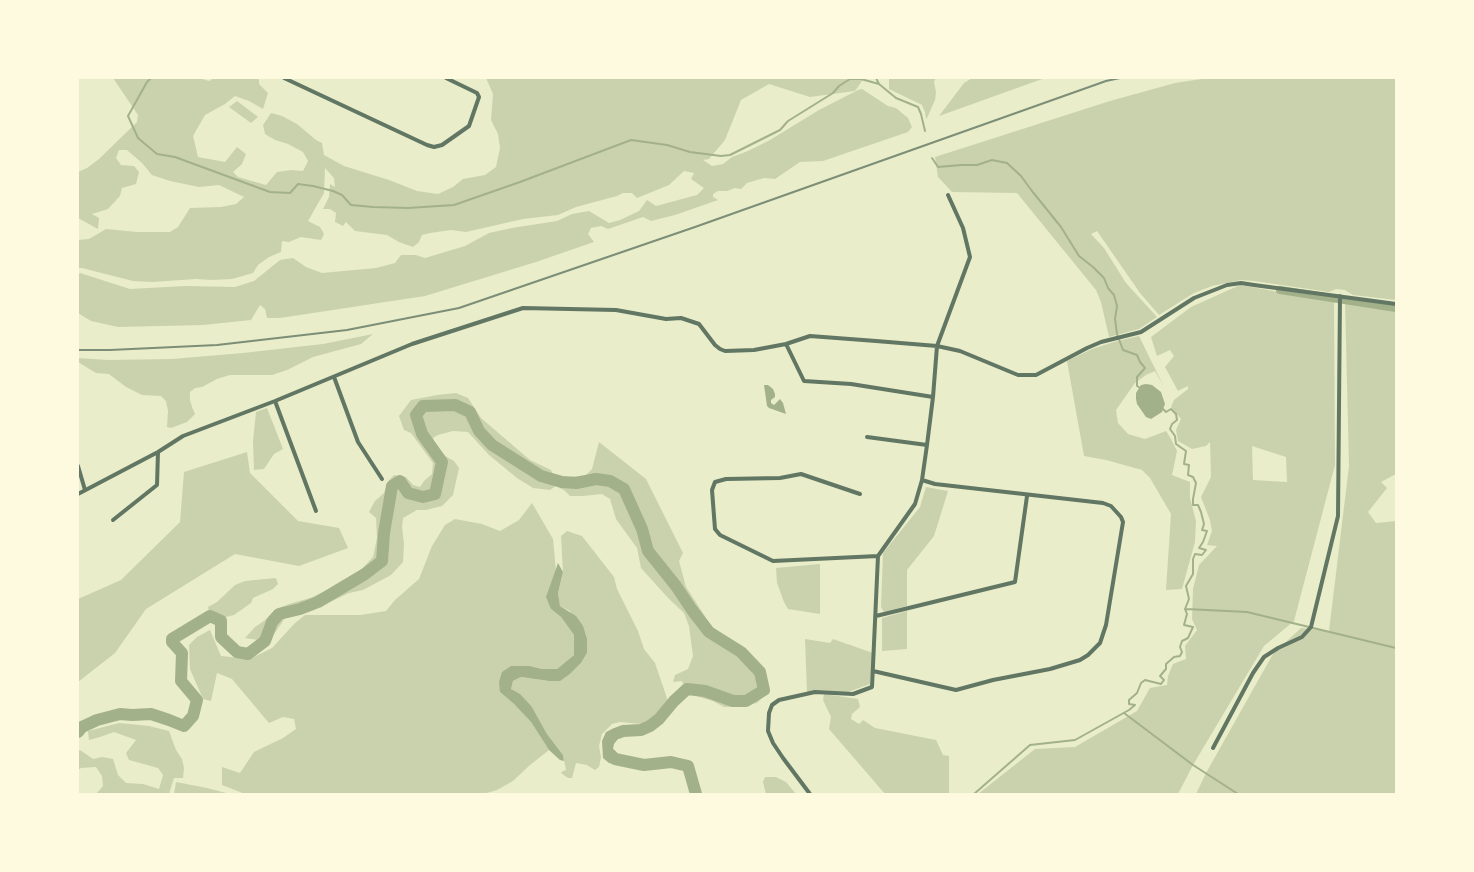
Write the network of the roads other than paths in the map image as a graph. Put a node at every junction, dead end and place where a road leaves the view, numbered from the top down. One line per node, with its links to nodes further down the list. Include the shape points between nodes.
1 (284, 78): 2 (street, via 434,148 469,126 479,96)
2 (446, 78)
3 (948, 195): 7 (street, via 963,228 970,257)
4 (1340, 296): 5 (street); 7 (street, via 1241,283 1227,286 1194,298 1142,332 1087,348 1036,375 1018,375 960,351); 26 (street, via 1338,516 1312,627 1302,637 1264,657)
5 (1396, 304)
6 (786, 344): 7 (street, via 810,336); 8 (street, via 725,351 715,345 699,324 681,318 666,319 616,310 523,308 412,344); 9 (street, via 804,381 851,384)
7 (937, 346): 9 (street)
8 (334, 377): 10 (street); 15 (street, via 358,442)
9 (933, 397): 12 (street)
10 (275, 401): 13 (street, via 183,436); 21 (street)
11 (867, 437): 12 (street)
12 (928, 445): 16 (street)
13 (158, 452): 17 (street); 22 (street, via 157,485)
14 (78, 466): 17 (street)
15 (382, 479)
16 (922, 480): 20 (street); 23 (street, via 915,504)
17 (85, 490): 18 (street)
18 (78, 494)
19 (860, 494): 23 (street, via 801,474 780,478 726,479 715,482 712,490 715,529 720,535 773,561)
20 (1027, 496): 24 (street, via 1015,582); 25 (street, via 1103,504 1111,506 1121,517 1123,522 1106,626 1100,643 1080,660 1050,670 956,690)
21 (316, 511)
22 (113, 520)
23 (878, 556): 24 (street)
24 (876, 616): 25 (street)
25 (873, 671): 27 (street, via 872,687 853,694 815,692 779,700 772,705 768,731 782,758)
26 (1212, 748)
27 (810, 794)

